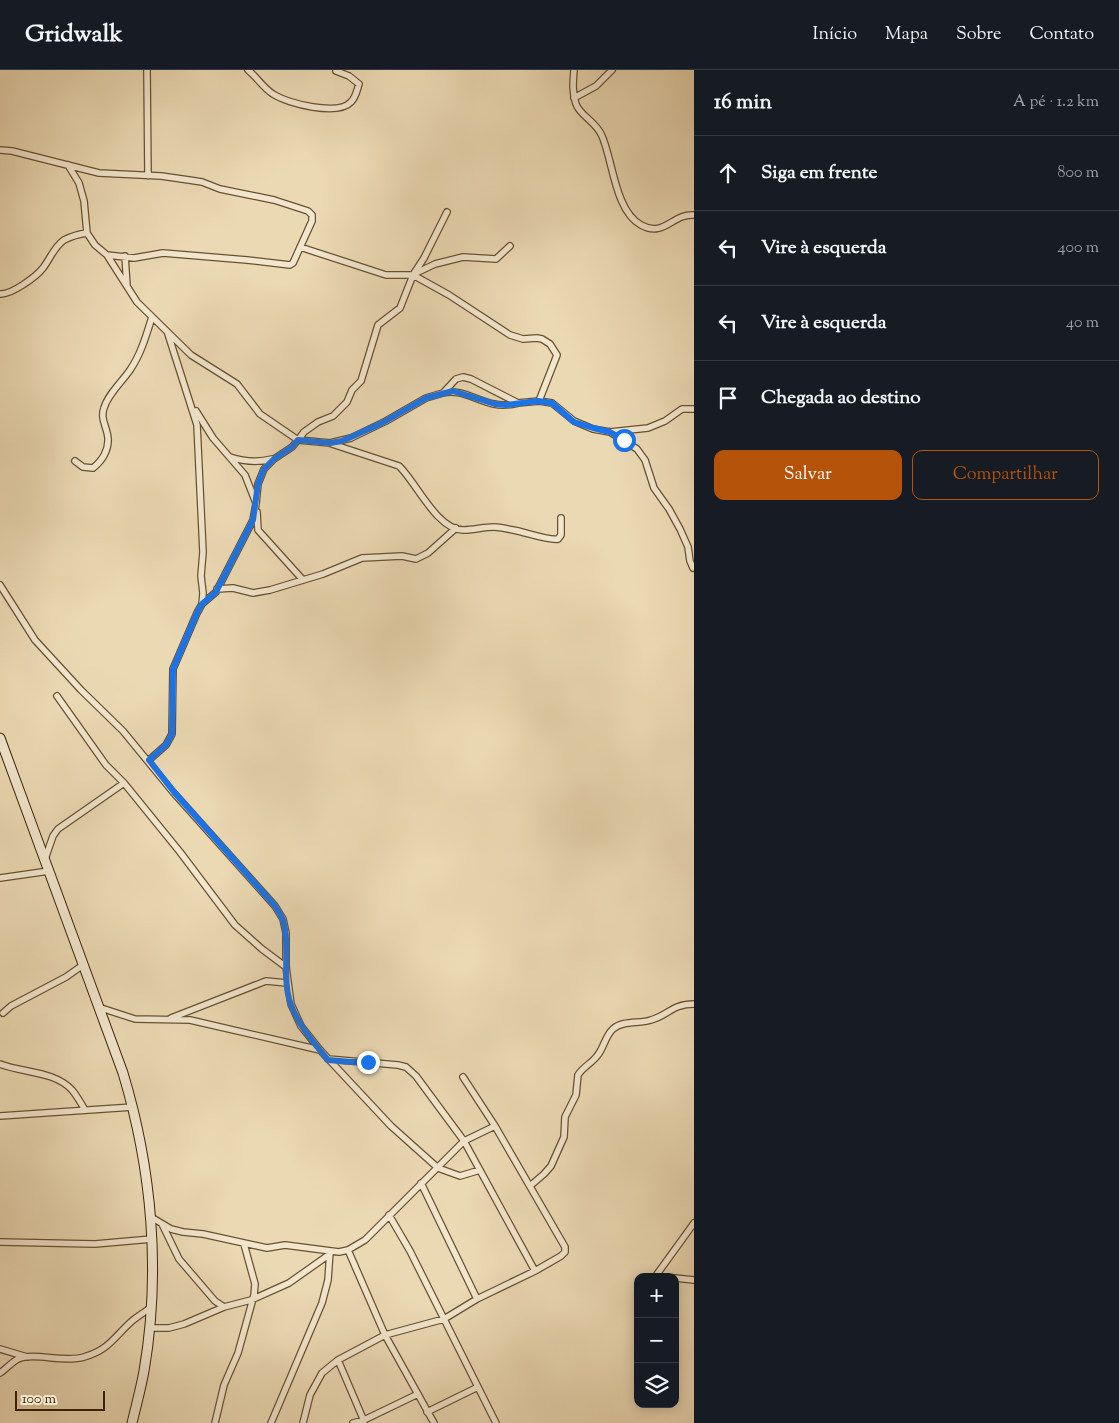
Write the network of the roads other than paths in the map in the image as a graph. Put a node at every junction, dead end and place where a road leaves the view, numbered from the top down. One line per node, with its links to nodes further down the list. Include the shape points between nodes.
1 (147, 70): 9 (street)
2 (248, 70): 5 (street, via 273,94 312,108 341,107 351,103 359,84)
3 (574, 70): 6 (street)
4 (612, 70): 6 (street, via 596,86)
5 (336, 72)
6 (574, 98): 11 (street, via 578,110 595,123 602,136 619,195 632,219 651,230 685,214)
7 (0, 150): 8 (street)
8 (68, 166): 9 (street, via 99,173); 12 (street, via 79,183)
9 (148, 176): 14 (street, via 202,182 220,190 274,200 308,211 312,221)
10 (447, 212): 17 (street)
11 (694, 216)
12 (87, 233): 15 (street); 19 (street, via 63,241 38,273 15,290)
13 (510, 246): 17 (street, via 496,259 464,257 435,264)
14 (300, 247): 16 (street, via 290,265 163,253 134,258); 17 (street, via 386,275)
15 (106, 255): 16 (street); 18 (street)
16 (125, 256): 18 (street)
17 (413, 275): 23 (street, via 510,335 523,339 537,338 550,344 556,351 556,361); 28 (street, via 400,308 378,325 362,381 333,416 311,427)
18 (127, 286): 20 (street)
19 (0, 294)
20 (152, 317): 21 (street); 32 (street, via 143,346 131,369 104,406 102,415 108,438 101,462 93,468 83,467)
21 (167, 332): 25 (street); 28 (street, via 191,355 238,384 260,414)
22 (443, 393): 24 (street, via 453,391 495,404); 24 (street, via 456,379 463,377); 29 (street, via 426,398 355,436)
23 (538, 401): 24 (street); 27 (street, via 552,403 574,422)
24 (518, 403)
25 (192, 405): 30 (street); 40 (street, via 197,425)
26 (694, 409): 27 (street, via 682,410 648,428)
27 (610, 432): 36 (street, via 637,449 645,460 654,488 680,528)
28 (298, 440): 29 (street); 31 (street)
29 (330, 443): 35 (street, via 399,466 428,504 449,526)
30 (229, 456): 31 (street, via 258,463); 33 (street, via 245,475)
31 (274, 459): 33 (street, via 264,469 258,484)
32 (75, 461)
33 (256, 504): 37 (street, via 258,530); 39 (street, via 243,542)
34 (561, 518): 35 (street, via 561,535 552,541 526,532 494,527)
35 (456, 528): 37 (street, via 416,560 402,556 362,558)
36 (693, 568)
37 (303, 580): 39 (street, via 253,593 233,588)
38 (0, 584): 43 (street, via 35,640)
39 (217, 589): 40 (street, via 210,600)
40 (202, 604): 43 (street, via 173,669 172,734 166,745)
41 (57, 696): 45 (street, via 106,765)
42 (0, 738): 44 (main road)
43 (149, 760): 50 (street, via 283,918)
44 (4, 764): 46 (main road)
45 (124, 783): 46 (street, via 58,830); 50 (street, via 235,925)
46 (45, 860): 47 (main road)
47 (49, 871): 48 (street); 49 (main road)
48 (0, 878)
49 (83, 965): 53 (main road); 54 (street)
50 (286, 966): 51 (street)
51 (287, 983): 55 (street, via 266,981); 56 (street, via 291,1004 301,1026)
52 (694, 1004): 68 (street, via 675,1007 650,1021 623,1023 614,1028 598,1055 578,1075 576,1095 565,1117 564,1137 551,1166)
53 (98, 1007): 55 (street, via 135,1019); 60 (main road)
54 (3, 1013)
55 (168, 1019): 56 (street, via 190,1020)
56 (320, 1050): 57 (street)
57 (328, 1060): 64 (street, via 406,1067); 65 (street, via 391,1126)
58 (0, 1064): 61 (street, via 59,1080 71,1089)
59 (463, 1076): 63 (street)
60 (133, 1106): 61 (street); 70 (main road)
61 (85, 1110): 62 (street)
62 (0, 1116)
63 (495, 1126): 64 (street); 68 (street)
64 (464, 1141): 65 (street); 66 (street)
65 (438, 1168): 66 (street, via 460,1176); 67 (street)
66 (480, 1170): 78 (street)
67 (421, 1183): 69 (street); 82 (street)
68 (530, 1186): 78 (street, via 565,1247 562,1256)
69 (389, 1215): 76 (street, via 365,1240); 86 (street)
70 (151, 1217): 72 (street); 73 (main road)
71 (694, 1223): 79 (street)
72 (162, 1224): 75 (street, via 183,1232); 85 (street, via 178,1259 214,1301)
73 (152, 1239): 74 (street, via 95,1244); 84 (main road)
74 (0, 1242)
75 (244, 1244): 77 (street, via 267,1248 285,1245); 83 (street, via 255,1284)
76 (348, 1250): 77 (street); 88 (street)
77 (330, 1252): 83 (street, via 289,1283); 99 (street, via 322,1302)
78 (535, 1271): 82 (street)
79 (658, 1273)
80 (679, 1278): 81 (street)
81 (694, 1280)
82 (477, 1299): 86 (street)
83 (252, 1300): 85 (street); 98 (street)
84 (151, 1307): 87 (main road); 90 (street, via 132,1321 109,1346 97,1352 82,1358 61,1360)
85 (224, 1307): 87 (street, via 184,1324)
86 (444, 1319): 88 (street); 93 (street)
87 (149, 1328): 97 (main road, via 144,1371)
88 (385, 1335): 91 (street); 94 (street)
89 (0, 1349): 90 (street)
90 (27, 1357): 92 (street, via 18,1359)
91 (338, 1360): 96 (street); 100 (street, via 322,1373 310,1396)
92 (0, 1373)
93 (478, 1388): 95 (street); 103 (street)
94 (418, 1394): 95 (street); 96 (street)
95 (428, 1412): 102 (street)
96 (365, 1422): 101 (street)
97 (132, 1423)
98 (215, 1423)
99 (271, 1423)
100 (303, 1423)
101 (354, 1423)
102 (434, 1423)
103 (496, 1423)

